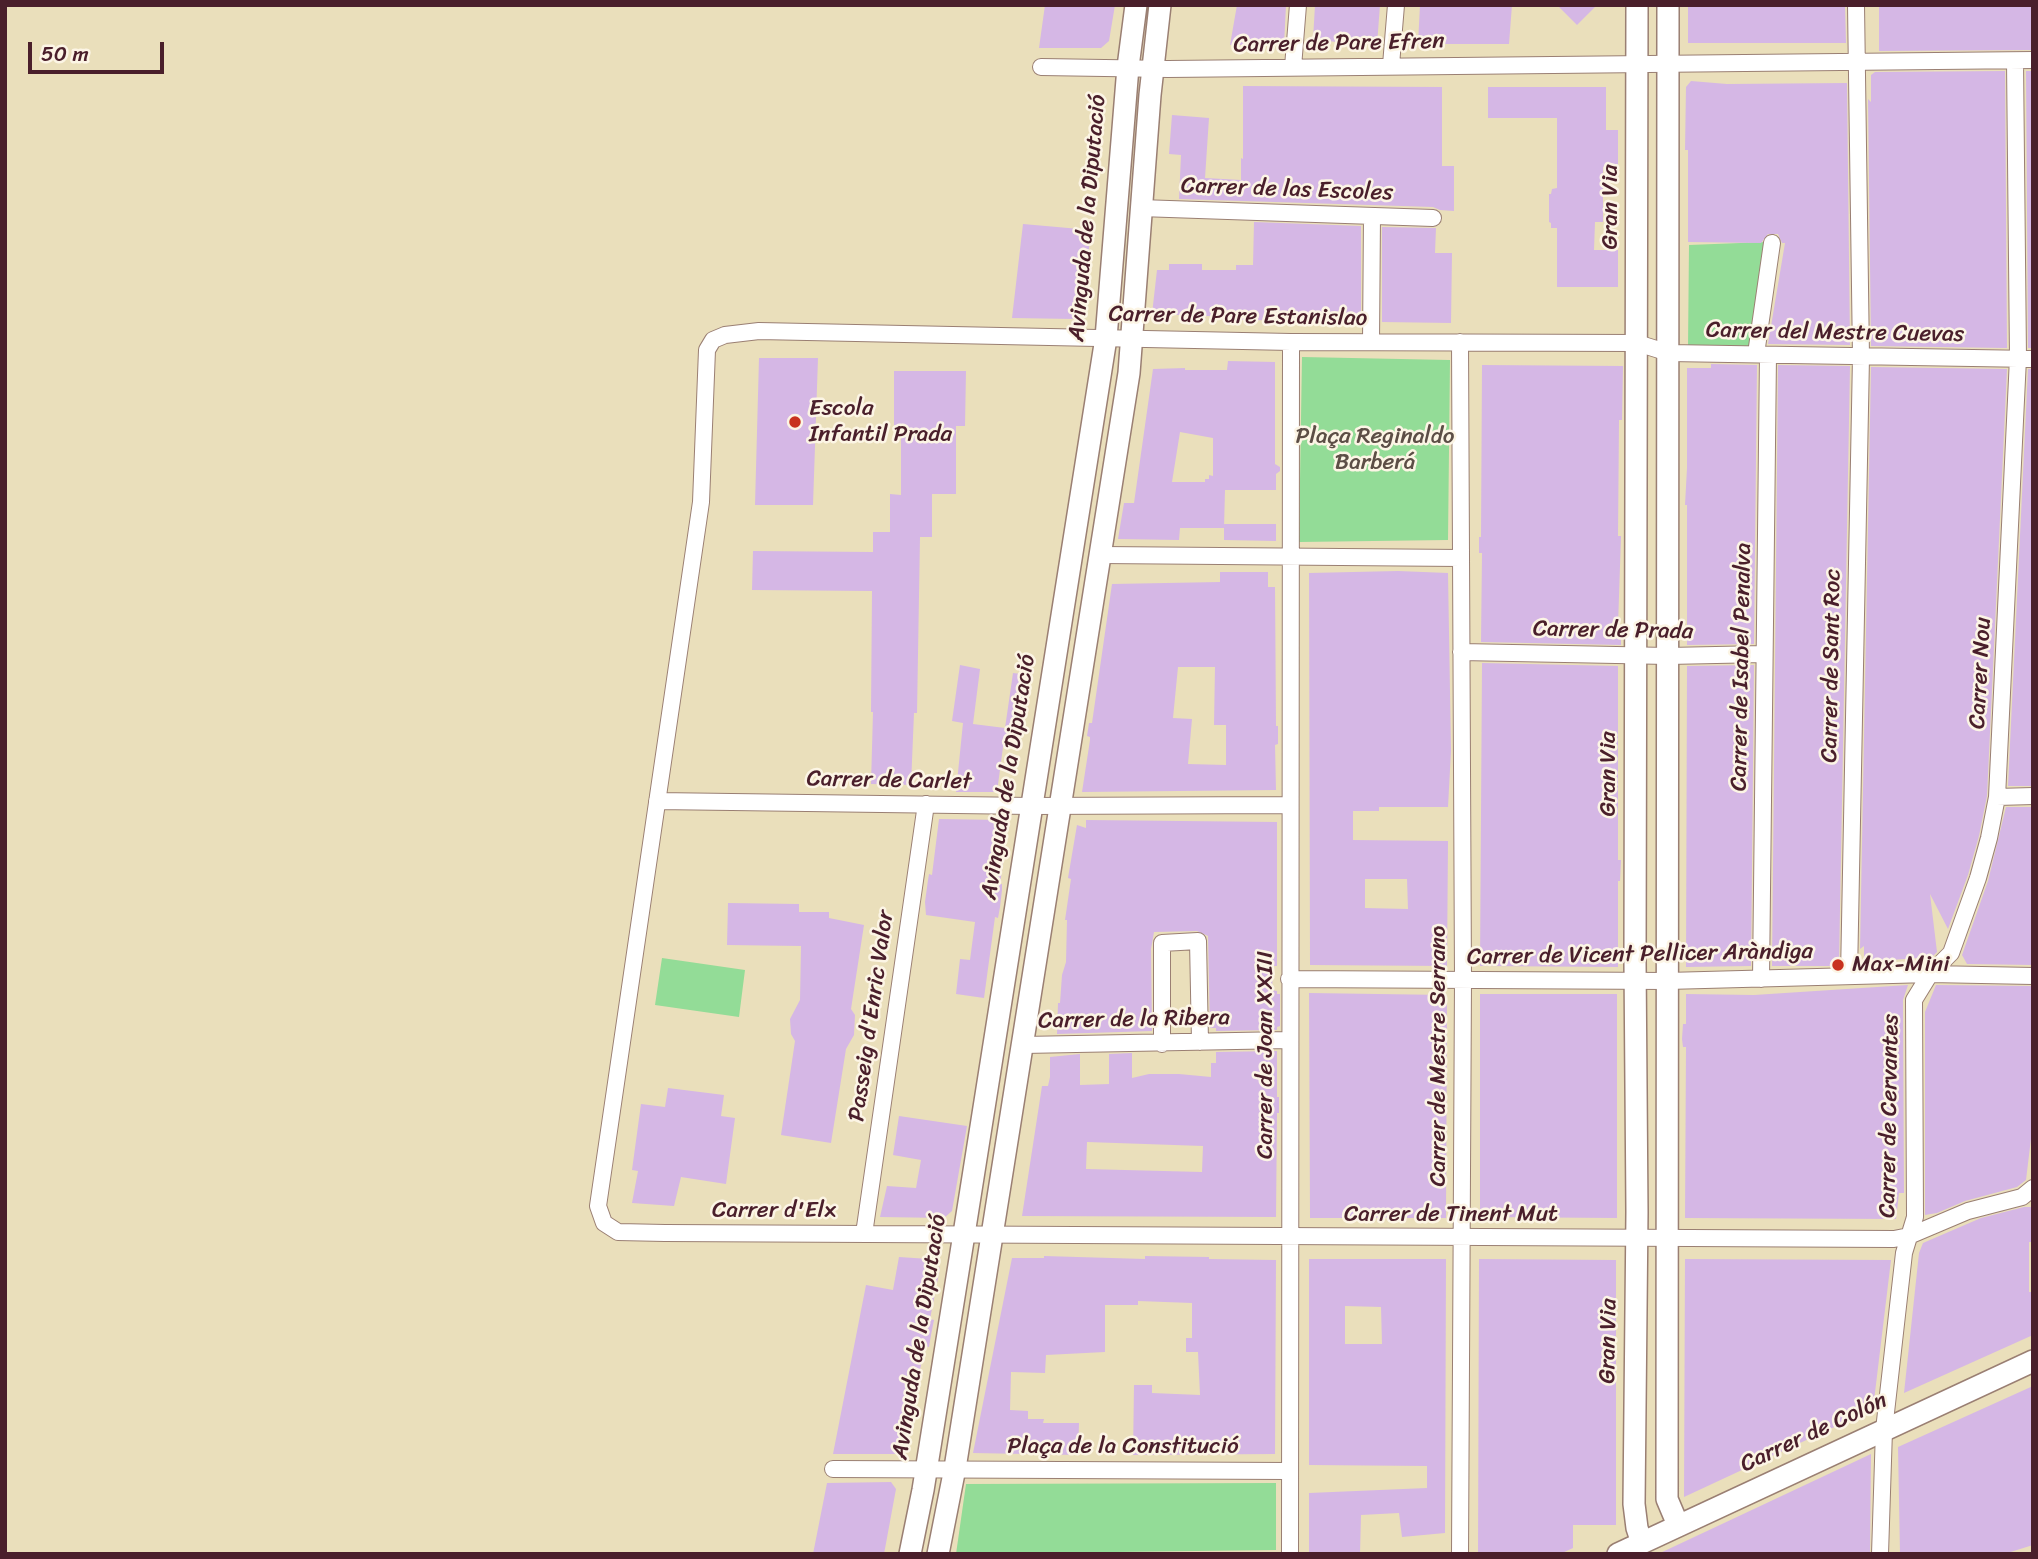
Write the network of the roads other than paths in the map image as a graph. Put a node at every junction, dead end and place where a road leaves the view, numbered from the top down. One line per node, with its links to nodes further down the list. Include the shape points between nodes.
1 (1136, 5): 15 (street, Avinguda de la Diputació)
2 (1160, 5): 17 (street)
3 (1298, 5): 16 (street)
4 (1396, 5): 13 (street)
5 (1637, 5): 10 (street, Gran Via)
6 (1668, 5): 11 (street)
7 (1856, 5): 12 (street, Carrer de Sant Roc)
8 (2033, 60): 9 (street, Carrer de Pare Efren)
9 (2015, 61): 12 (street, Carrer de Pare Efren); 31 (street, Carrer Nou)
10 (1638, 63): 11 (street, Carrer de Pare Efren); 13 (street, Carrer de Pare Efren); 27 (street, Gran Via)
11 (1668, 64): 12 (street, Carrer de Pare Efren); 28 (street)
12 (1857, 64): 30 (street, Carrer de Sant Roc)
13 (1391, 65): 16 (street, Carrer de Pare Efren)
14 (1041, 67): 15 (street, Carrer de Pare Efren)
15 (1128, 67): 17 (street, Carrer de Pare Efren); 22 (street, Avinguda de la Diputació)
16 (1293, 67): 17 (street, Carrer de Pare Efren)
17 (1152, 68): 18 (street)
18 (1140, 208): 19 (street, Carrer de las Escoles); 23 (street)
19 (1372, 216): 20 (street, Carrer de las Escoles); 25 (street)
20 (1433, 218)
21 (1772, 243): 29 (street, Carrer de Isabel Penalva)
22 (1105, 338): 23 (street, Carrer de Pare Estanislao); 41 (street, Carrer de Pare Estanislao, via 759,331 713,340 707,349 701,502); 45 (street, Avinguda de la Diputació)
23 (1133, 339): 24 (street, Carrer de Pare Estanislao); 32 (street)
24 (1291, 342): 25 (street, Carrer de Pare Estanislao); 33 (street)
25 (1371, 342): 26 (street, Carrer de Pare Estanislao)
26 (1460, 342): 27 (street, Carrer de Pare Estanislao); 34 (street)
27 (1637, 343): 28 (street, Carrer del Mestre Cuevas); 37 (street, Gran Via)
28 (1669, 354): 29 (street, Carrer del Mestre Cuevas); 38 (street)
29 (1762, 355): 30 (street, Carrer del Mestre Cuevas); 36 (street, Carrer de Isabel Penalva)
30 (1861, 357): 31 (street, Carrer del Mestre Cuevas); 47 (street, Carrer de Sant Roc)
31 (2026, 359): 40 (street, Carrer Nou)
32 (1101, 555): 33 (street); 43 (street)
33 (1290, 557): 34 (street); 44 (street, Carrer de Joan XXIII)
34 (1461, 558): 35 (street, Carrer de Mestre Serrano)
35 (1461, 652): 37 (street, Carrer de Prada); 51 (street, Carrer de Mestre Serrano)
36 (1765, 654): 38 (street, Carrer de Prada); 50 (street, Carrer de Isabel Penalva)
37 (1636, 655): 38 (street, Carrer de Prada); 52 (street, Gran Via)
38 (1668, 656): 53 (street)
39 (2033, 796): 40 (street)
40 (1997, 797): 46 (street, Carrer Nou, via 1966,915 1951,953)
41 (657, 801): 42 (street, Carrer de Carlet); 59 (street, Carrer d'Elx, via 598,1206 604,1223 618,1232)
42 (926, 804): 45 (street, Carrer de Carlet); 59 (street, Passeig d'Enric Valor)
43 (1060, 805): 44 (street, Carrer de Carlet); 45 (street, Carrer de Carlet); 57 (street)
44 (1289, 805): 49 (street, Carrer de Joan XXIII)
45 (1031, 806): 60 (street, Avinguda de la Diputació)
46 (1930, 974): 47 (street, Carrer de Vicent Pellicer Aràndiga); 48 (street, Carrer de Vicent Pellicer Aràndiga); 62 (street, Carrer de Cervantes, via 1914,1000 1915,1217)
47 (1849, 975): 50 (street, Carrer de Vicent Pellicer Aràndiga)
48 (2033, 976)
49 (1289, 979): 51 (street, Carrer de Vicent Pellicer Aràndiga); 54 (street, Carrer de Joan XXIII)
50 (1761, 979): 53 (street, Carrer de Vicent Pellicer Aràndiga)
51 (1463, 980): 52 (street, Carrer de Vicent Pellicer Aràndiga); 65 (street, Carrer de Mestre Serrano)
52 (1636, 980): 53 (street, Carrer de Vicent Pellicer Aràndiga); 64 (street, Gran Via)
53 (1667, 981): 66 (street)
54 (1289, 1040): 55 (street, Carrer de la Ribera); 63 (street, Carrer de Joan XXIII)
55 (1200, 1042): 56 (street, Carrer de la Ribera); 56 (street, via 1198,942 1162,943)
56 (1162, 1044): 57 (street, Carrer de la Ribera)
57 (1023, 1045): 61 (street)
58 (2033, 1188): 62 (street, Carrer de Tinent Mut, via 2022,1197 1968,1211)
59 (864, 1234): 60 (street, Carrer d'Elx)
60 (964, 1234): 61 (street, Carrer d'Elx); 71 (street, Avinguda de la Diputació)
61 (993, 1235): 63 (street, Carrer de Tinent Mut); 69 (street)
62 (1909, 1236): 66 (street, Carrer de Tinent Mut); 68 (street, Carrer de Cervantes)
63 (1289, 1237): 65 (street, Carrer de Tinent Mut); 72 (street, Carrer de Joan XXIII)
64 (1636, 1237): 65 (street, Carrer de Tinent Mut); 66 (street, Carrer de Tinent Mut); 74 (street, Gran Via, via 1634,1504)
65 (1461, 1238): 78 (street, Carrer de Mestre Serrano)
66 (1667, 1238): 73 (street, via 1667,1499)
67 (2033, 1361): 68 (street, Carrer de Colón)
68 (1884, 1430): 73 (street, Carrer de Colón); 80 (street, Carrer de Cervantes)
69 (956, 1468): 71 (street, Plaça de la Constitució); 72 (street, Plaça de la Constitució); 76 (street)
70 (833, 1469): 71 (street, Plaça de la Constitució)
71 (925, 1469): 75 (street, Avinguda de la Diputació)
72 (1289, 1471): 77 (street, Carrer de Joan XXIII)
73 (1678, 1525): 74 (street, Carrer de Colón)
74 (1642, 1542): 79 (street, Carrer de Colón)
75 (909, 1554)
76 (938, 1554)
77 (1290, 1554)
78 (1460, 1554)
79 (1618, 1554)
80 (1880, 1554)

